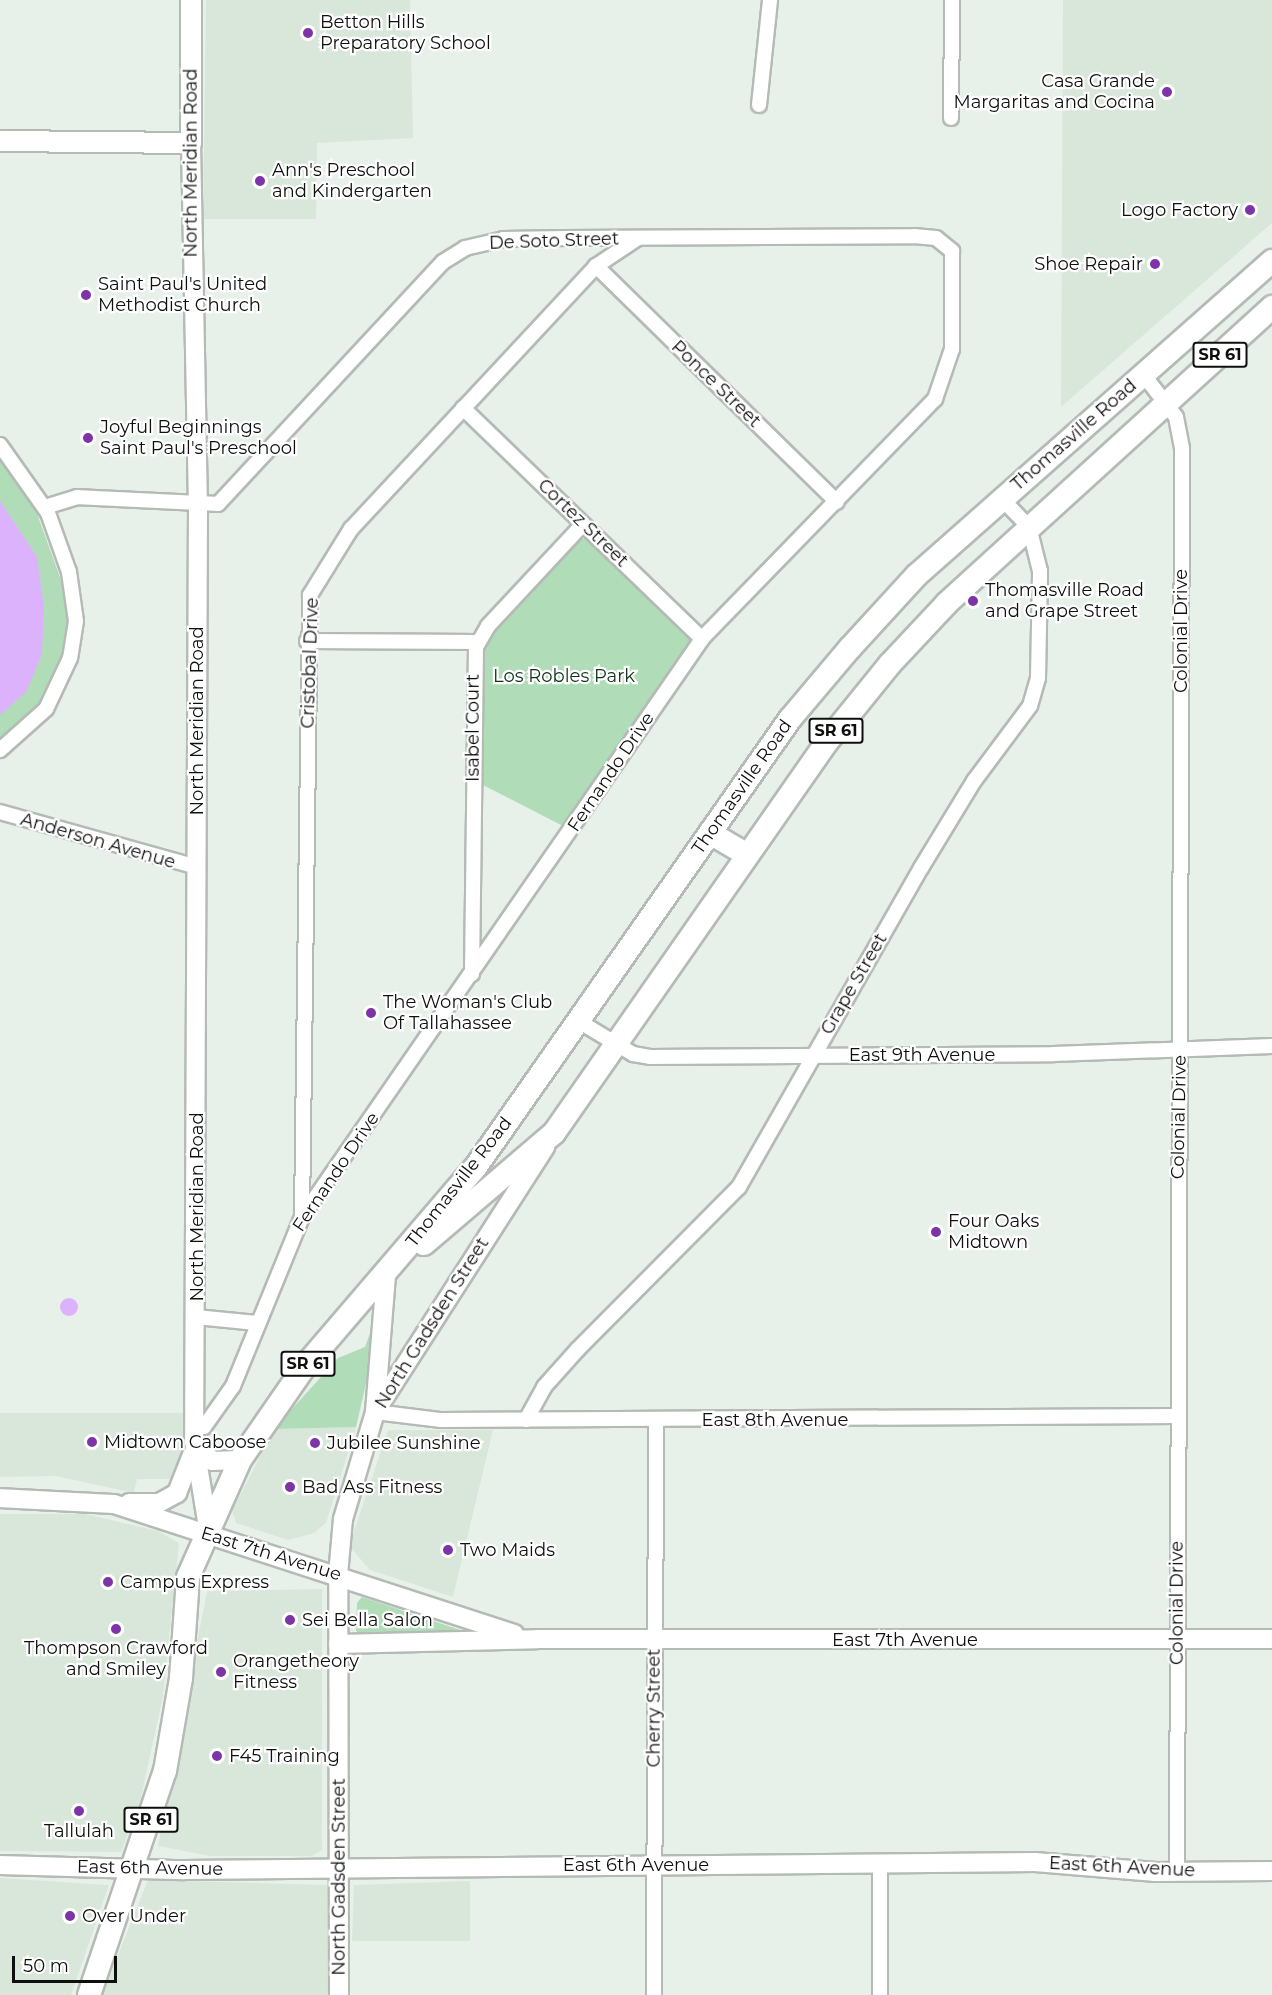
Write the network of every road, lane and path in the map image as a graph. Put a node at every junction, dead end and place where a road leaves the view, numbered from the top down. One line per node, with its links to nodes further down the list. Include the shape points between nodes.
1 (191, 0): 7 (main road, North Meridian Road)
2 (770, 0): 4 (street)
3 (952, 0): 5 (street)
4 (759, 105)
5 (951, 118)
6 (0, 141): 7 (main road)
7 (191, 143): 19 (street, North Meridian Road)
8 (638, 238): 9 (street, De Soto Street, via 914,236); 11 (street, Cristobal Drive); 19 (street, De Soto Street, via 502,239 459,251 443,262 218,504)
9 (947, 242): 18 (street, Fernando Drive, via 955,273 952,350 944,382 909,431)
10 (1272, 261): 13 (main road, Thomasville Road / SR 61)
11 (596, 266): 15 (street, Cristobal Drive); 18 (street, Ponce Street)
12 (1272, 307): 14 (main road, Thomasville Road / SR 61)
13 (1143, 374): 14 (street, Colonial Drive); 17 (main road, Thomasville Road / SR 61)
14 (1167, 404): 22 (main road, Thomasville Road / SR 61); 34 (street, Colonial Drive, via 1182,448)
15 (463, 408): 21 (street, Cortez Street); 24 (street, Cristobal Drive, via 331,554 310,595)
16 (0, 445): 20 (street)
17 (1001, 498): 22 (street, Grape Street); 28 (main road, Thomasville Road / SR 61, via 916,575 850,648 790,719)
18 (837, 502): 23 (street, Fernando Drive)
19 (198, 505): 20 (street, via 77,497); 30 (street, North Meridian Road)
20 (45, 507): 26 (street, via 69,572 75,636 46,709)
21 (583, 524): 23 (street, Cortez Street); 25 (street)
22 (1029, 527): 29 (main road, Thomasville Road / SR 61, via 890,664); 36 (street, Grape Street, via 1040,571 1038,678 1030,706 968,791)
23 (702, 639): 31 (street, Fernando Drive)
24 (307, 640): 25 (street); 38 (street, Cristobal Drive)
25 (478, 642): 31 (street, Isabel Court, via 472,684)
26 (0, 750)
27 (0, 812): 30 (street, Anderson Avenue)
28 (710, 833): 29 (main road); 32 (main road, Thomasville Road / SR 61)
29 (746, 854): 33 (main road, Thomasville Road / SR 61)
30 (197, 867): 40 (street, North Meridian Road)
31 (472, 974): 38 (street, Fernando Drive)
32 (580, 1022): 33 (street, East 9th Avenue); 39 (main road, Thomasville Road / SR 61, via 475,1168)
33 (616, 1045): 36 (street, East 9th Avenue, via 650,1057); 37 (main road, Thomasville Road / SR 61)
34 (1180, 1046): 35 (street, East 9th Avenue); 36 (street, East 9th Avenue, via 1054,1054); 43 (street, Colonial Drive)
35 (1272, 1046)
36 (812, 1056): 44 (street, Grape Street, via 739,1187 564,1364 533,1402)
37 (554, 1133): 39 (main road, Thomasville Road / SR 61); 42 (street, North Gadsden Street)
38 (302, 1217): 41 (street, Fernando Drive)
39 (386, 1276): 42 (street); 47 (main road, Thomasville Road / SR 61, via 305,1366)
40 (196, 1317): 41 (street); 46 (street, North Meridian Road)
41 (257, 1323): 46 (street, Fernando Drive, via 233,1386)
42 (375, 1412): 44 (street, East 8th Avenue, via 440,1420); 51 (street, North Gadsden Street, via 343,1519)
43 (1176, 1416): 45 (street, East 8th Avenue); 53 (street, Colonial Drive)
44 (526, 1420): 45 (street, East 8th Avenue)
45 (656, 1420): 55 (street, Cherry Street)
46 (194, 1435): 47 (street, via 212,1461); 49 (street, North Meridian Road, via 177,1493 159,1503); 50 (street, North Meridian Road)
47 (240, 1460): 50 (main road, Thomasville Road / SR 61)
48 (0, 1498): 49 (street, East 7th Avenue)
49 (114, 1504): 50 (street, East 7th Avenue)
50 (209, 1534): 51 (street, East 7th Avenue); 61 (main road, Thomasville Road / SR 61, via 185,1646 165,1771)
51 (338, 1575): 52 (street, East 7th Avenue); 56 (street, North Gadsden Street)
52 (537, 1639): 55 (street, East 7th Avenue); 56 (street, East 7th Avenue)
53 (1178, 1639): 54 (street, East 7th Avenue); 55 (street, East 7th Avenue); 63 (street, Colonial Drive)
54 (1272, 1639)
55 (654, 1640): 59 (street, Cherry Street)
56 (338, 1644): 60 (street, North Gadsden Street)
57 (880, 1864): 59 (street, East 6th Avenue); 63 (street, East 6th Avenue, via 1035,1862); 67 (street)
58 (0, 1865): 61 (street, East 6th Avenue)
59 (654, 1865): 60 (street, East 6th Avenue); 66 (street, Cherry Street)
60 (339, 1868): 61 (street, East 6th Avenue); 65 (street, North Gadsden Street)
61 (134, 1869): 64 (main road, Thomasville Road / SR 61)
62 (1272, 1871): 63 (street, East 6th Avenue)
63 (1177, 1872)
64 (89, 1995)
65 (339, 1995)
66 (654, 1995)
67 (880, 1995)

